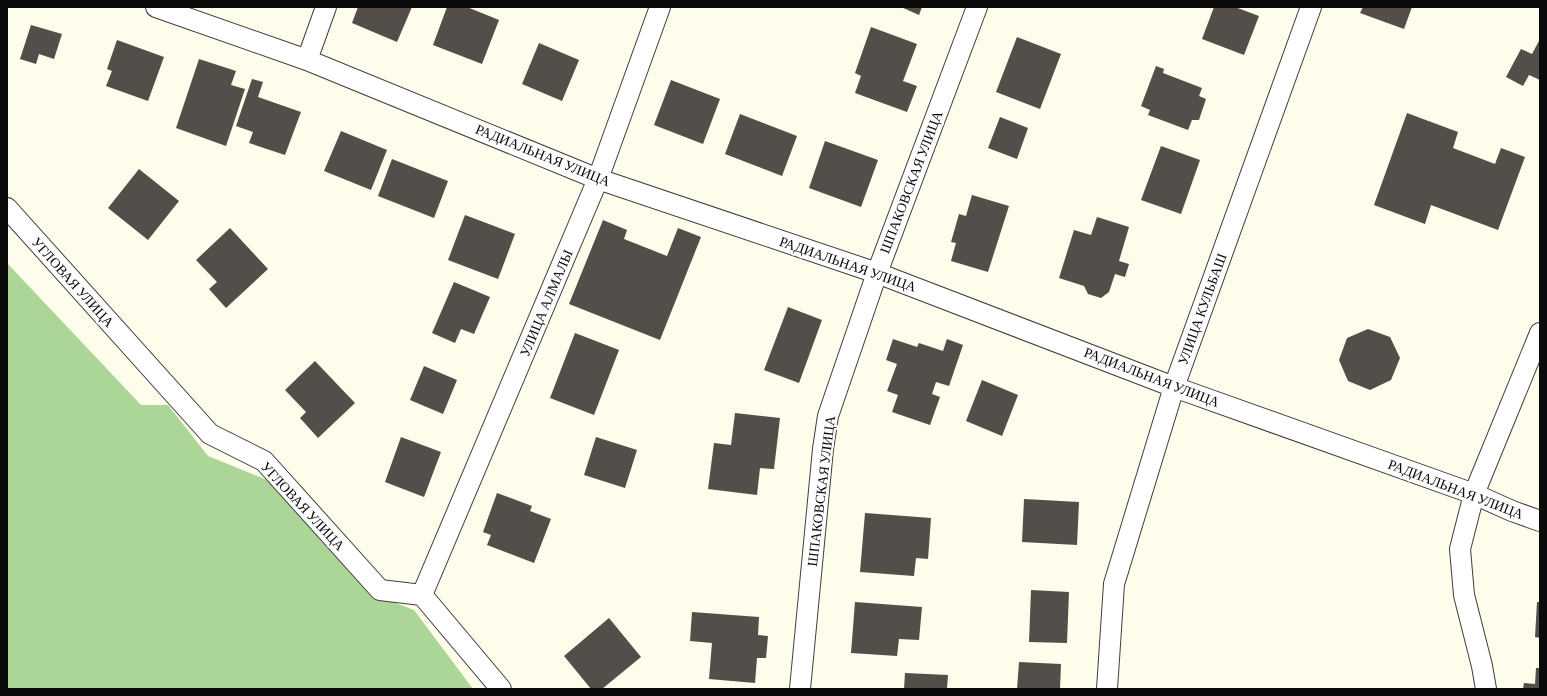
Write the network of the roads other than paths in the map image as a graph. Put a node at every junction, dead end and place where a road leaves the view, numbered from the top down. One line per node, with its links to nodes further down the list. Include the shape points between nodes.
1 (156, 7): 6 (street, РАДИАЛЬНАЯ УЛИЦА)
2 (326, 7): 6 (street)
3 (660, 7): 7 (street, УЛИЦА АЛМАЛЫ)
4 (977, 7): 9 (street, ШПАКОВСКАЯ УЛИЦА)
5 (1311, 7): 11 (street, УЛИЦА КУЛЬБАШ)
6 (307, 60): 7 (street, РАДИАЛЬНАЯ УЛИЦА)
7 (598, 178): 9 (street, РАДИАЛЬНАЯ УЛИЦА); 14 (street, УЛИЦА АЛМАЛЫ)
8 (7, 208): 14 (street, УГЛОВАЯ УЛИЦА, via 210,434 264,461 380,590)
9 (877, 273): 11 (street, РАДИАЛЬНАЯ УЛИЦА); 16 (street, ШПАКОВСКАЯ УЛИЦА, via 828,416)
10 (1540, 333): 12 (street)
11 (1174, 387): 12 (street, РАДИАЛЬНАЯ УЛИЦА); 17 (street, УЛИЦА КУЛЬБАШ, via 1114,584)
12 (1474, 494): 13 (street, РАДИАЛЬНАЯ УЛИЦА); 18 (street, via 1460,549 1464,595)
13 (1540, 521)
14 (422, 595): 15 (street)
15 (501, 689)
16 (800, 689)
17 (1107, 689)
18 (1486, 689)

